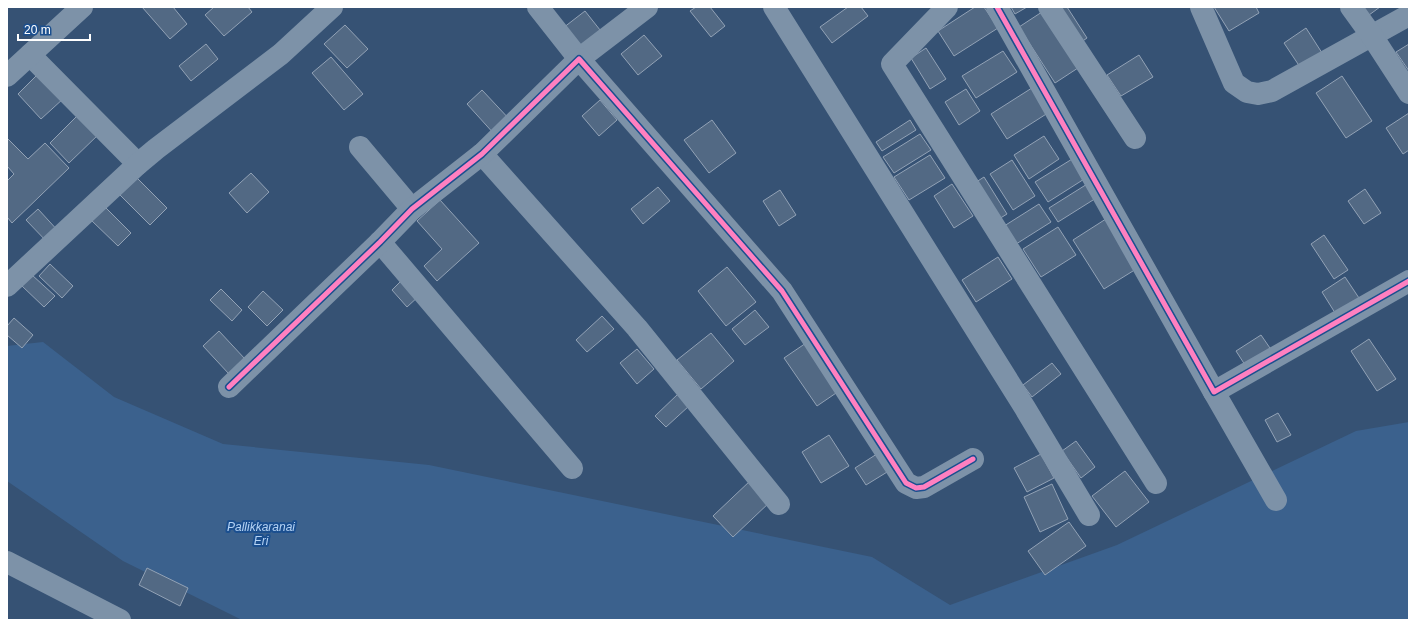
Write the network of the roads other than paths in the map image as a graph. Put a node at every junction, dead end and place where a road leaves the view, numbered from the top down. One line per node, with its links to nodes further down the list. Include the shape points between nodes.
1 (82, 7): 14 (street)
2 (332, 7): 19 (street, via 281,54)
3 (538, 7): 13 (street)
4 (647, 7): 13 (street)
5 (774, 7): 31 (street)
6 (947, 7): 28 (street, via 892,64)
7 (997, 7): 25 (street)
8 (1049, 7): 16 (street)
9 (1201, 7): 12 (street, via 1234,83 1246,92 1258,94 1272,91)
10 (1351, 7): 12 (street)
11 (1409, 15): 12 (street)
12 (1372, 36): 15 (street)
13 (579, 59): 18 (street); 26 (street, via 782,291 906,484 916,488 924,487)
14 (15, 65): 19 (street)
15 (1409, 93)
16 (1135, 138)
17 (360, 147): 20 (street)
18 (482, 154): 20 (street); 30 (street, via 637,328)
19 (138, 164): 23 (street)
20 (412, 209): 21 (street)
21 (380, 242): 24 (street); 27 (street)
22 (1409, 281): 25 (street)
23 (7, 286)
24 (229, 387)
25 (1214, 392): 29 (street)
26 (973, 459)
27 (572, 468)
28 (1156, 483)
29 (1276, 500)
30 (779, 504)
31 (1089, 515)
32 (7, 562): 33 (street)
33 (120, 620)

